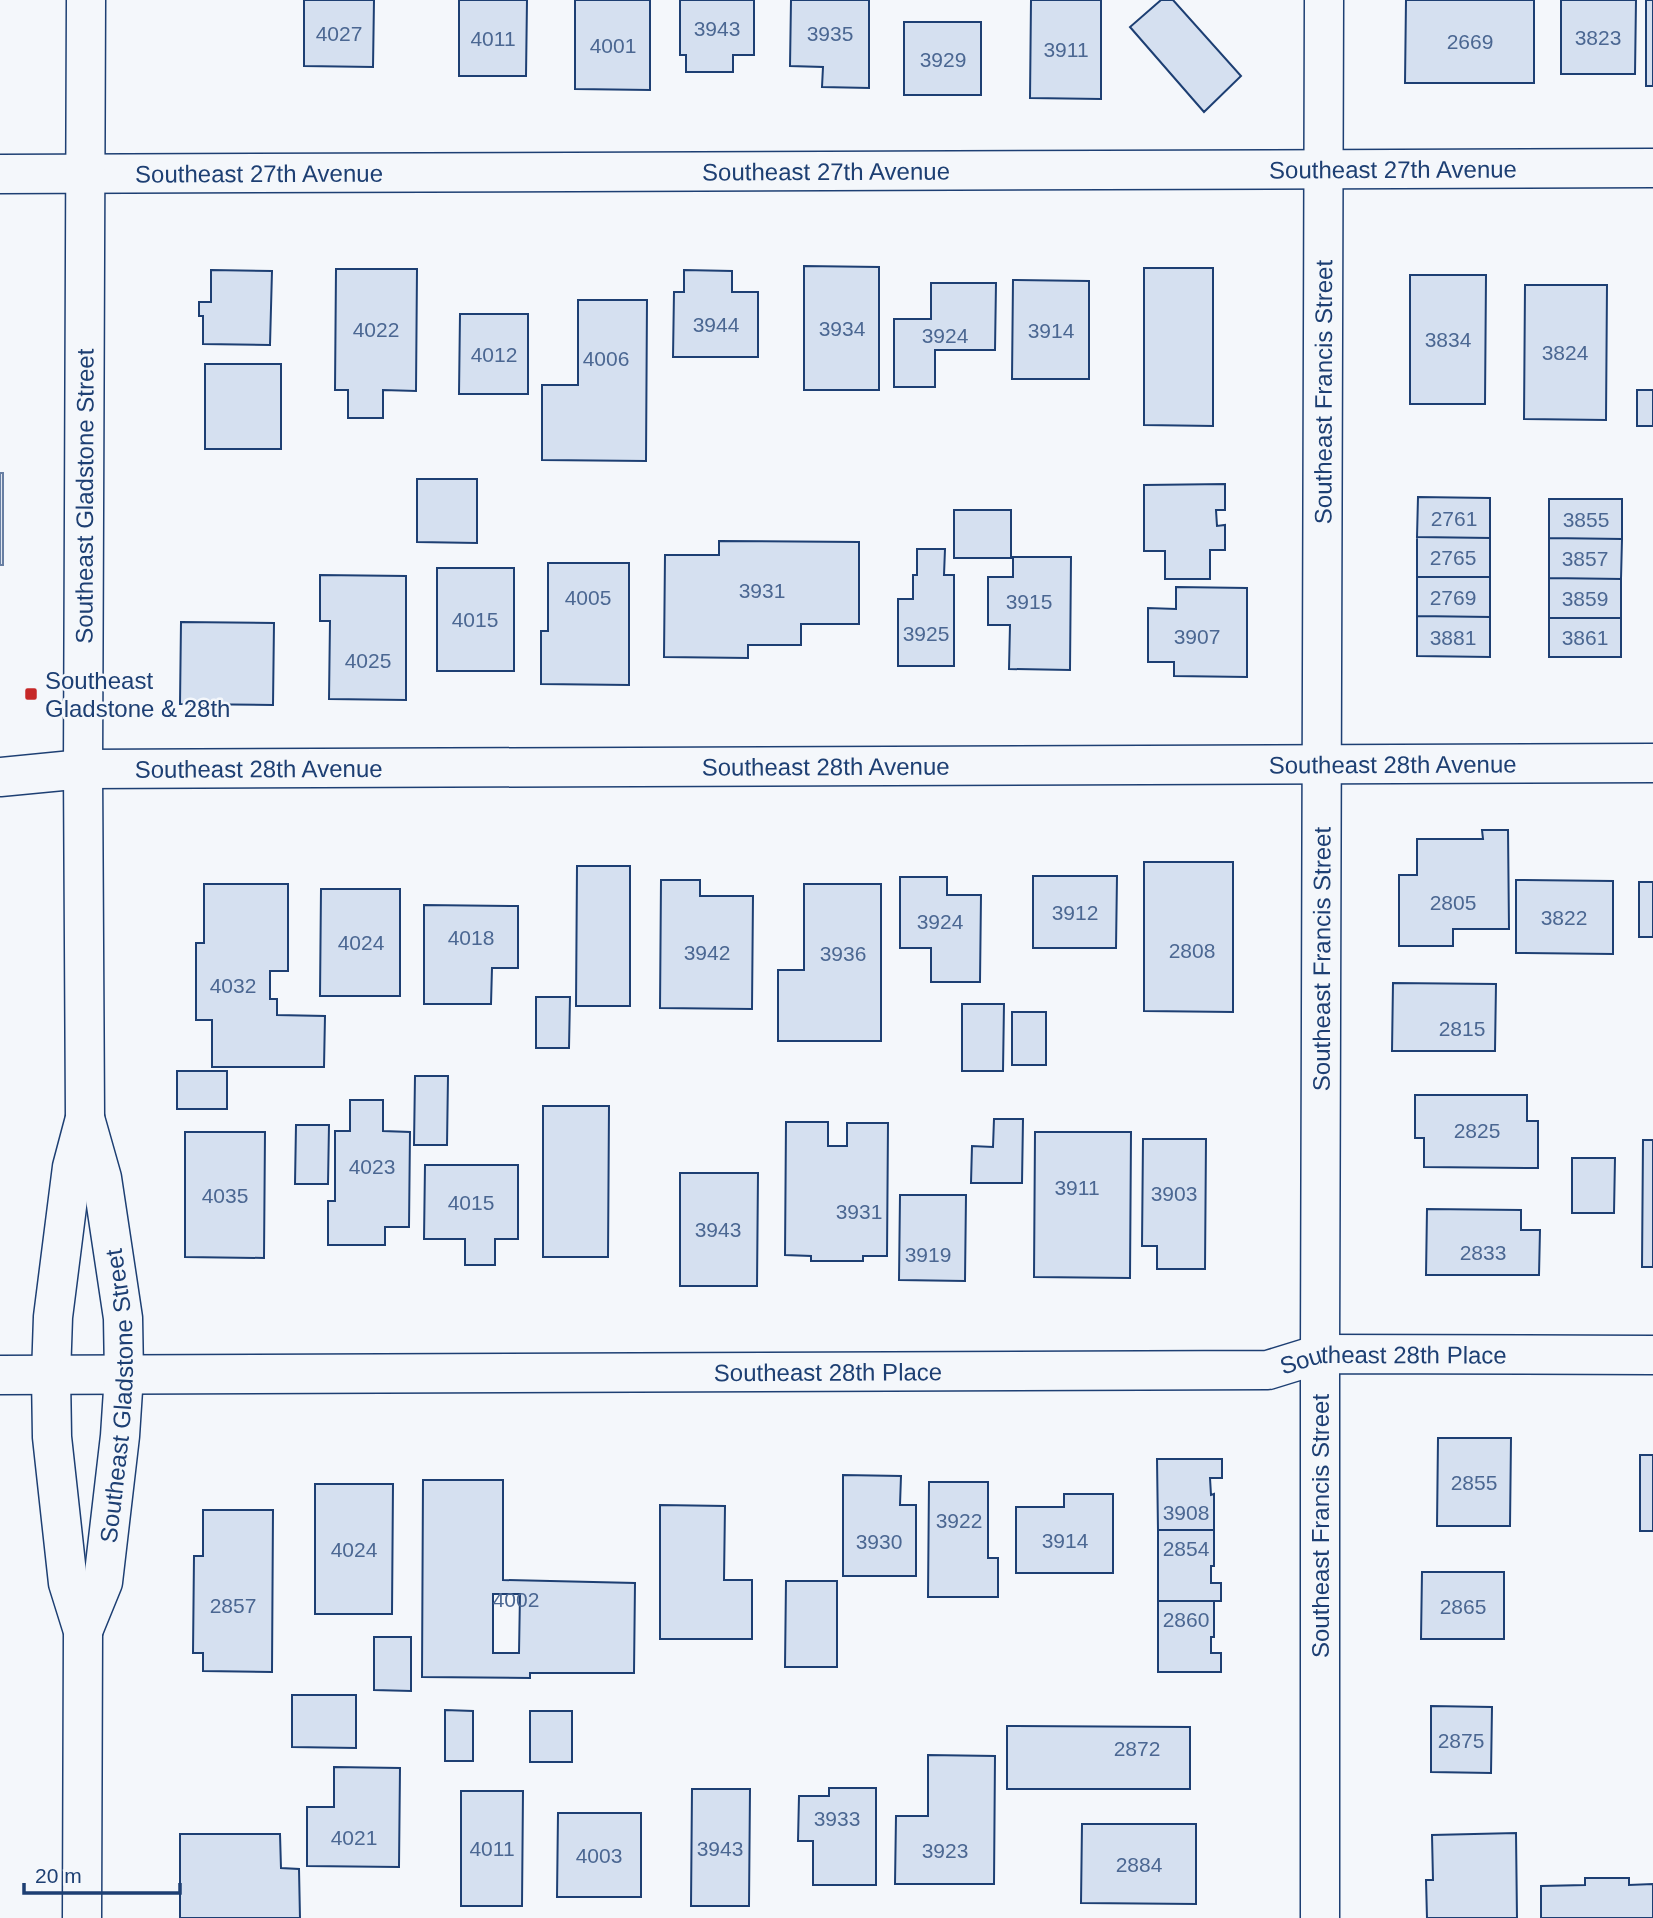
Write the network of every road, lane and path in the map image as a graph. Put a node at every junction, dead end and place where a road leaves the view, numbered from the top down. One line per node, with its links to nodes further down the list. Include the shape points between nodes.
1 (86, 0): 5 (street, Southeast Gladstone Street)
2 (1324, 0): 4 (street, Southeast Francis Street)
3 (1653, 168): 4 (street, Southeast 27th Avenue)
4 (1323, 169): 5 (street, Southeast 27th Avenue); 8 (street, Southeast Francis Street)
5 (85, 173): 6 (street, Southeast 27th Avenue); 9 (street, Southeast Gladstone Street)
6 (0, 174)
7 (1653, 763): 8 (street, Southeast 28th Avenue)
8 (1322, 765): 9 (street, Southeast 28th Avenue); 12 (street, Southeast Francis Street)
9 (83, 769): 10 (street, Southeast 28th Avenue); 11 (street, Southeast Gladstone Street)
10 (0, 777)
11 (85, 1118): 14 (street, Southeast Gladstone Street, via 72,1167 53,1317); 15 (street, Southeast Gladstone Street, via 102,1178 123,1318)
12 (1320, 1354): 13 (street, Southeast 28th Place); 15 (street, Southeast 28th Place, via 1268,1370); 19 (street, Southeast Francis Street)
13 (1653, 1355)
14 (51, 1375): 15 (street, Southeast 28th Place); 16 (street, Southeast 28th Place); 17 (street, Southeast Gladstone Street, via 52,1437 68,1583)
15 (124, 1375): 17 (street, Southeast Gladstone Street, via 103,1582)
16 (0, 1376)
17 (83, 1631): 18 (street, Southeast Gladstone Street)
18 (82, 1918)
19 (1321, 1918)

